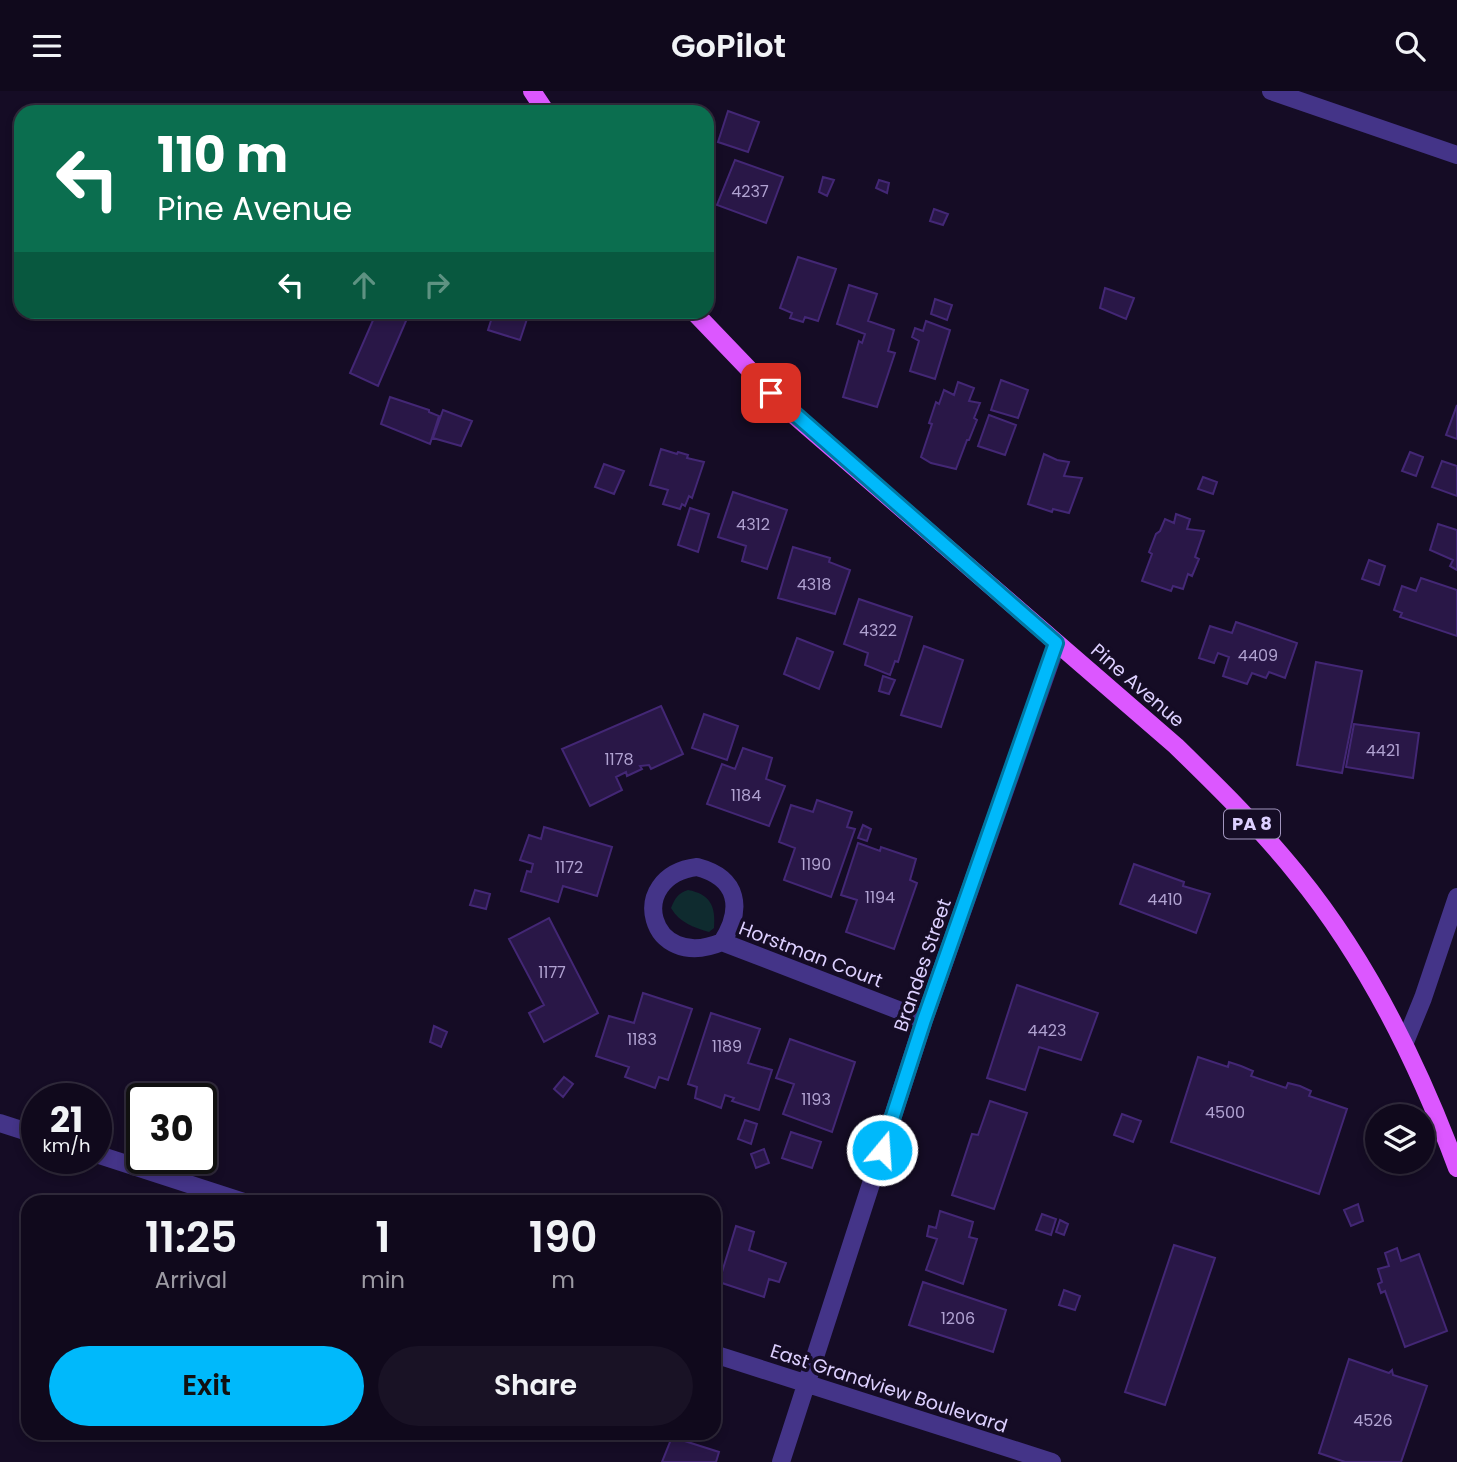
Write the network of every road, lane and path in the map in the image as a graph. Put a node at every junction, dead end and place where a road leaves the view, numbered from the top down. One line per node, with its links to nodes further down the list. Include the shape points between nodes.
1 (1272, 91): 2 (street)
2 (1457, 155)
3 (702, 319): 4 (main road, Pine Avenue / PA 8, via 789,411)
4 (1056, 643): 7 (street, Brandes Street); 8 (main road, Pine Avenue / PA 8, via 1176,746 1297,873)
5 (1456, 905): 8 (street)
6 (722, 942): 6 (street, Horstman Court, via 735,915 730,888 722,878 697,867 671,874 655,896 653,909 662,934 685,949); 7 (street, Horstman Court)
7 (924, 1020): 15 (street, Brandes Street)
8 (1405, 1042): 12 (main road, Pine Avenue / PA 8)
9 (0, 1123): 10 (street)
10 (21, 1130)
11 (112, 1159): 13 (street)
12 (1457, 1168)
13 (222, 1195)
14 (721, 1356): 15 (street, East Grandview Boulevard)
15 (806, 1384): 16 (street, Brandes Street); 17 (street, East Grandview Boulevard)
16 (780, 1462)
17 (1052, 1462)

